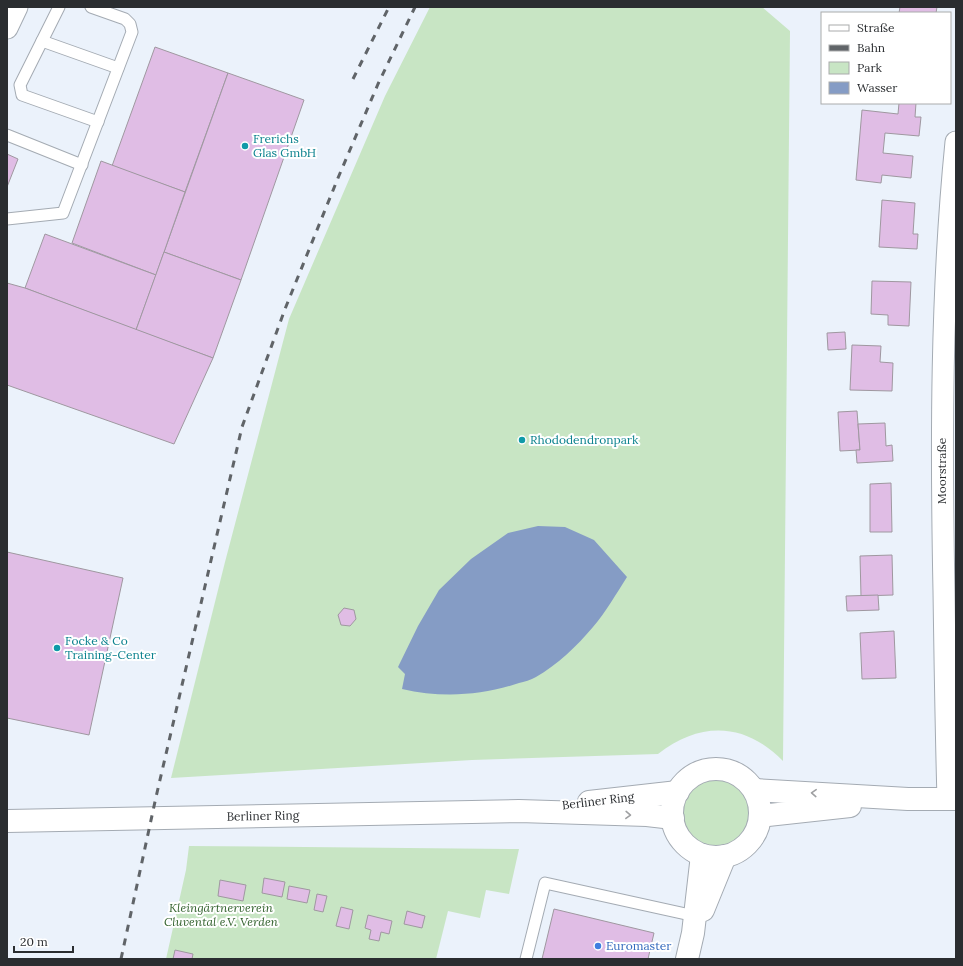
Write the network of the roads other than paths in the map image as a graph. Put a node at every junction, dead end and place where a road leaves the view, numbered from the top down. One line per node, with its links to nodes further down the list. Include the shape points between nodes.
1 (17, 7): 4 (street)
2 (59, 7): 5 (lane)
3 (91, 7): 6 (lane, via 125,19 130,24 132,32)
4 (7, 28)
5 (42, 41): 6 (lane); 7 (lane, via 20,86 22,95)
6 (118, 68): 7 (lane)
7 (98, 122): 10 (lane)
8 (7, 135): 10 (lane)
9 (956, 142): 11 (street, Moorstraße)
10 (82, 165): 12 (lane, via 63,213)
11 (954, 179): 13 (street, Moorstraße, via 944,328)
12 (7, 219)
13 (949, 472): 17 (street, Moorstraße)
14 (754, 790): 15 (street, via 735,773 715,769 696,774 687,780); 16 (street, one-way to 14); 19 (street)
15 (678, 792): 18 (street, Berliner Ring); 20 (street, via 674,802)
16 (908, 799): 17 (street); 19 (street)
17 (952, 799)
18 (519, 811): 20 (street, Berliner Ring, one-way to 20); 21 (street, Berliner Ring)
19 (760, 816): 23 (street, via 756,832 750,842 741,850)
20 (673, 818): 22 (street, via 684,843)
21 (7, 821)
22 (702, 855): 23 (street); 24 (street)
23 (725, 856): 24 (street)
24 (694, 924): 25 (lane, via 545,883); 26 (street)
25 (526, 959)
26 (687, 959)

